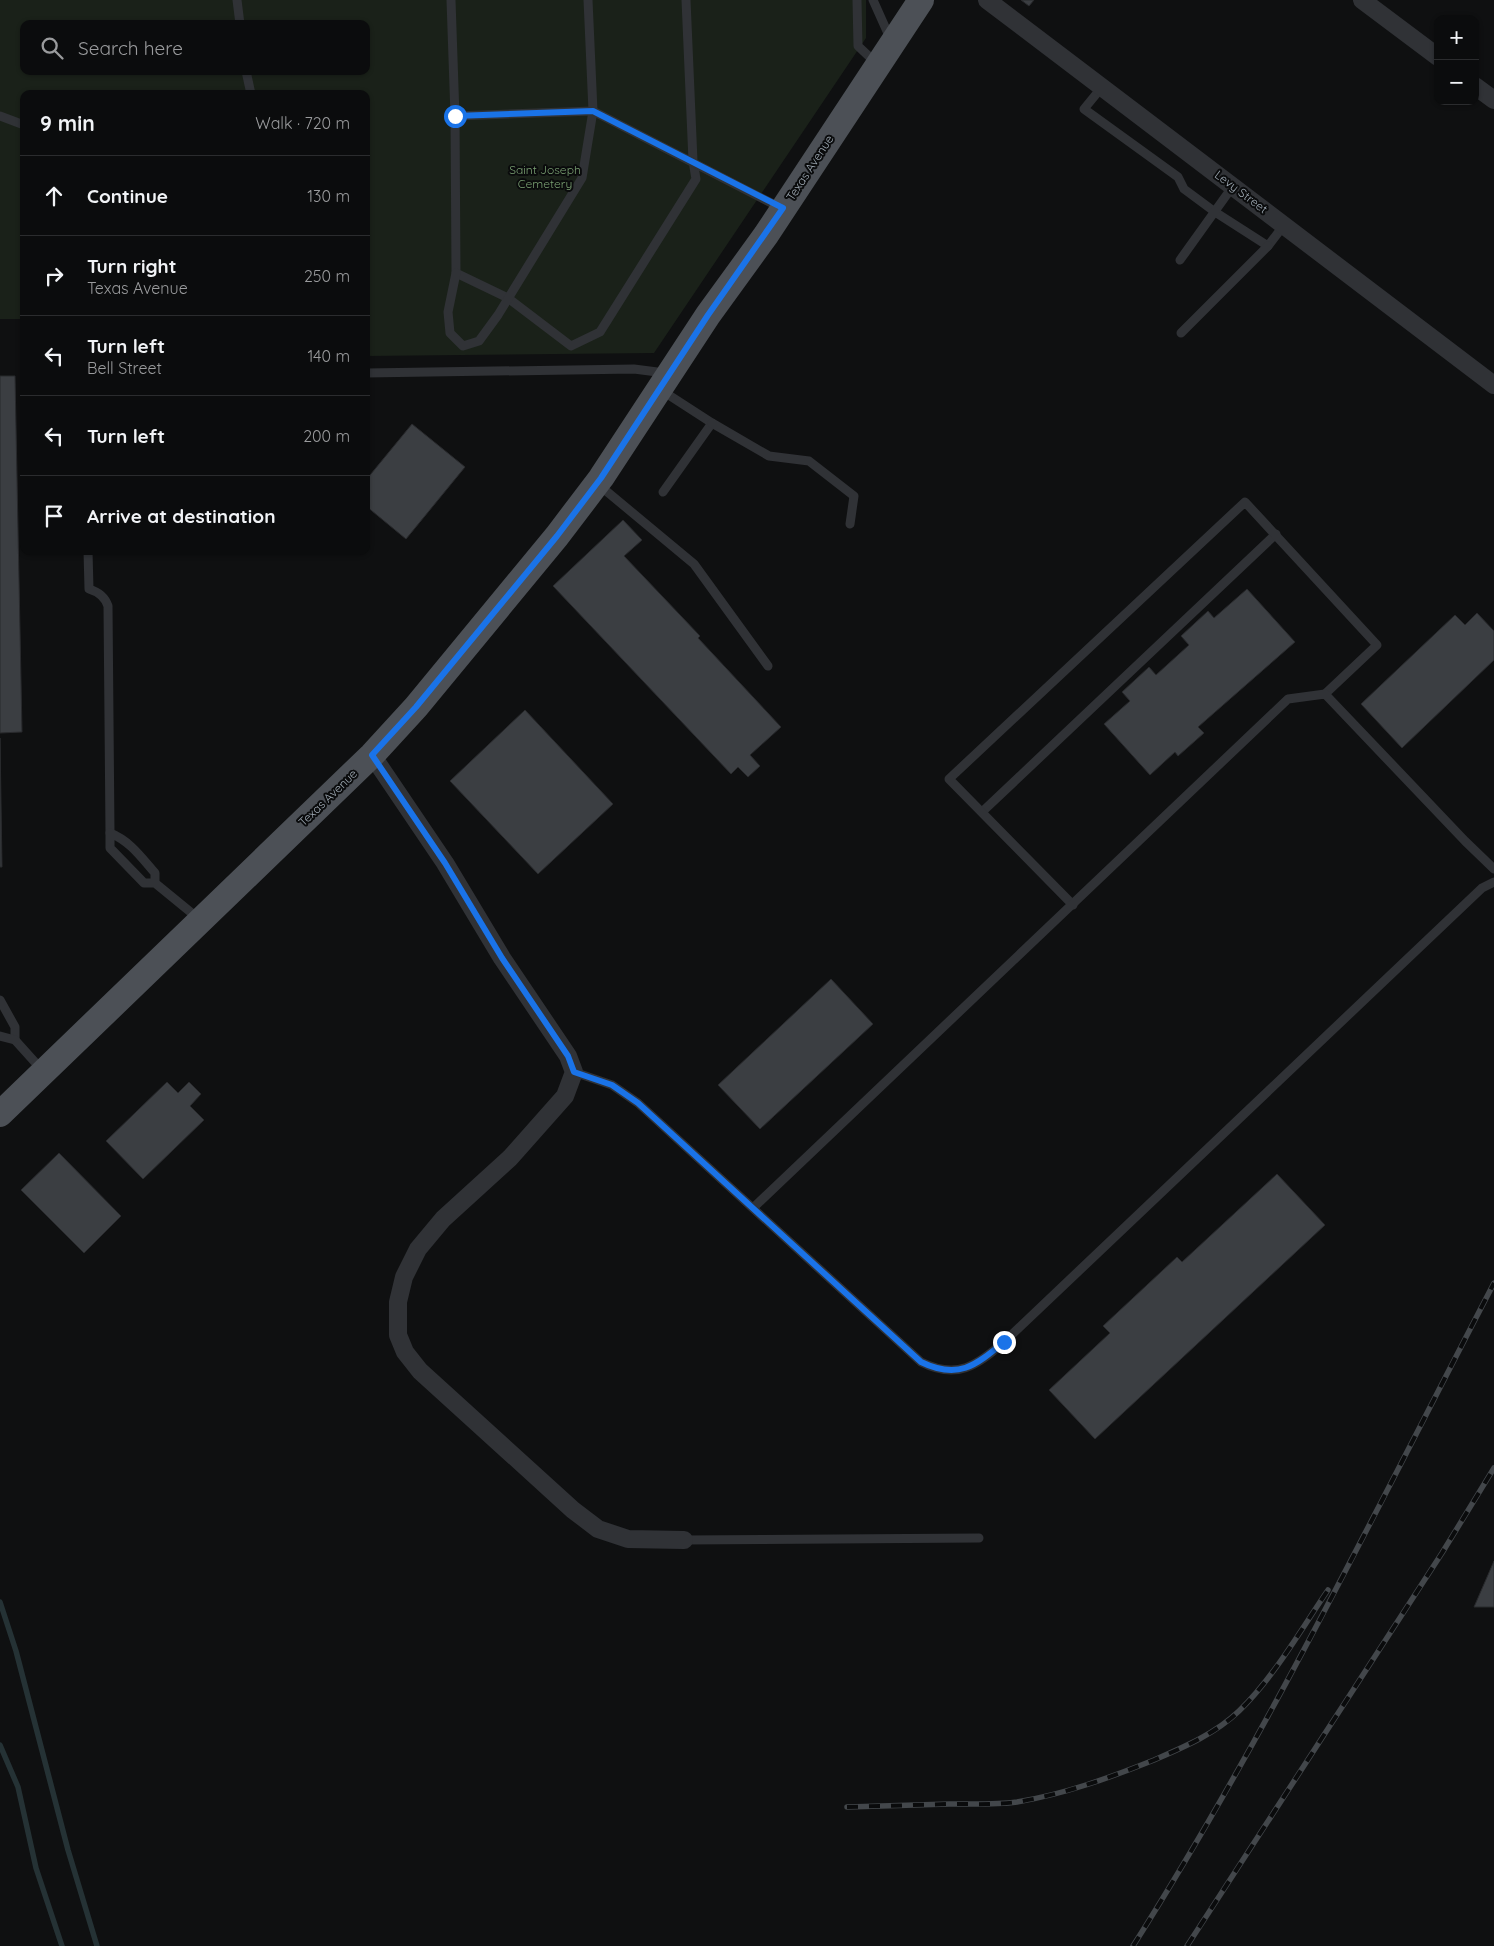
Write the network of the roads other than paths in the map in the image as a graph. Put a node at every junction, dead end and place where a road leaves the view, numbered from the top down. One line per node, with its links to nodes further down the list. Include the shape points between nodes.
1 (236, 0): 10 (lane)
2 (450, 0): 21 (lane)
3 (588, 0): 19 (lane)
4 (686, 0): 23 (lane)
5 (857, 0): 13 (lane, via 858,46)
6 (873, 0): 11 (lane)
7 (921, 0): 11 (main road, Texas Avenue)
8 (987, 0): 15 (street, Levy Street)
9 (1362, 0): 12 (street)
10 (239, 20)
11 (892, 43): 13 (main road, Texas Avenue)
12 (1434, 54)
13 (878, 65): 25 (main road, Texas Avenue)
14 (247, 75): 17 (lane)
15 (1102, 87): 24 (street, Levy Street); 26 (lane, via 1084,109 1178,177 1184,189)
16 (1479, 89): 18 (street)
17 (250, 90)
18 (1494, 100)
19 (593, 111): 21 (lane); 23 (lane); 31 (lane, via 582,178)
20 (0, 116): 22 (lane)
21 (455, 116): 30 (lane)
22 (20, 124)
23 (693, 161): 25 (lane); 31 (lane, via 696,179 600,332 571,346)
24 (1233, 186): 26 (lane); 27 (street, Levy Street)
25 (783, 208): 34 (main road, Texas Avenue, via 708,315)
26 (1215, 212): 28 (lane); 29 (lane)
27 (1284, 225): 28 (lane); 35 (street, Levy Street)
28 (1268, 246): 32 (lane)
29 (1180, 260)
30 (456, 272): 31 (lane); 31 (lane, via 448,312 450,333 463,346 479,341)
31 (508, 298)
32 (1181, 333)
33 (370, 374): 34 (lane, via 634,369)
34 (666, 382): 36 (lane); 37 (main road, Texas Avenue)
35 (1494, 385)
36 (712, 424): 38 (lane); 39 (lane, via 769,456 809,461 854,496)
37 (597, 484): 42 (lane, via 694,564); 44 (main road, Texas Avenue, via 416,707)
38 (663, 492)
39 (850, 524)
40 (1276, 534): 43 (lane, via 1378,645); 45 (lane); 45 (lane, via 1246,502 956,772 949,779)
41 (88, 555): 46 (lane, via 89,589 105,598 108,606)
42 (768, 666)
43 (1325, 694): 47 (lane); 50 (lane, via 1288,699)
44 (372, 755): 51 (main road, Texas Avenue); 56 (street, via 568,1056)
45 (982, 812): 50 (lane)
46 (110, 833): 49 (lane, via 124,838 155,873); 49 (lane, via 110,848 144,883)
47 (1494, 869)
48 (1494, 882): 58 (lane, via 1482,888 1004,1342 984,1359 966,1368 936,1369 921,1362)
49 (155, 883): 51 (lane)
50 (1073, 905): 58 (lane)
51 (201, 921): 55 (main road, Texas Avenue)
52 (0, 1000): 54 (lane, via 14,1027)
53 (0, 1036): 54 (lane)
54 (15, 1040): 55 (lane)
55 (44, 1072): 57 (main road, Texas Avenue)
56 (574, 1072): 58 (lane, via 612,1085 638,1103); 60 (street, via 565,1096 510,1158 443,1219 418,1249 404,1277 398,1302 398,1335 405,1352 420,1371 598,1529 628,1539)
57 (0, 1114)
58 (753, 1208)
59 (979, 1538): 60 (lane)
60 (684, 1540)

